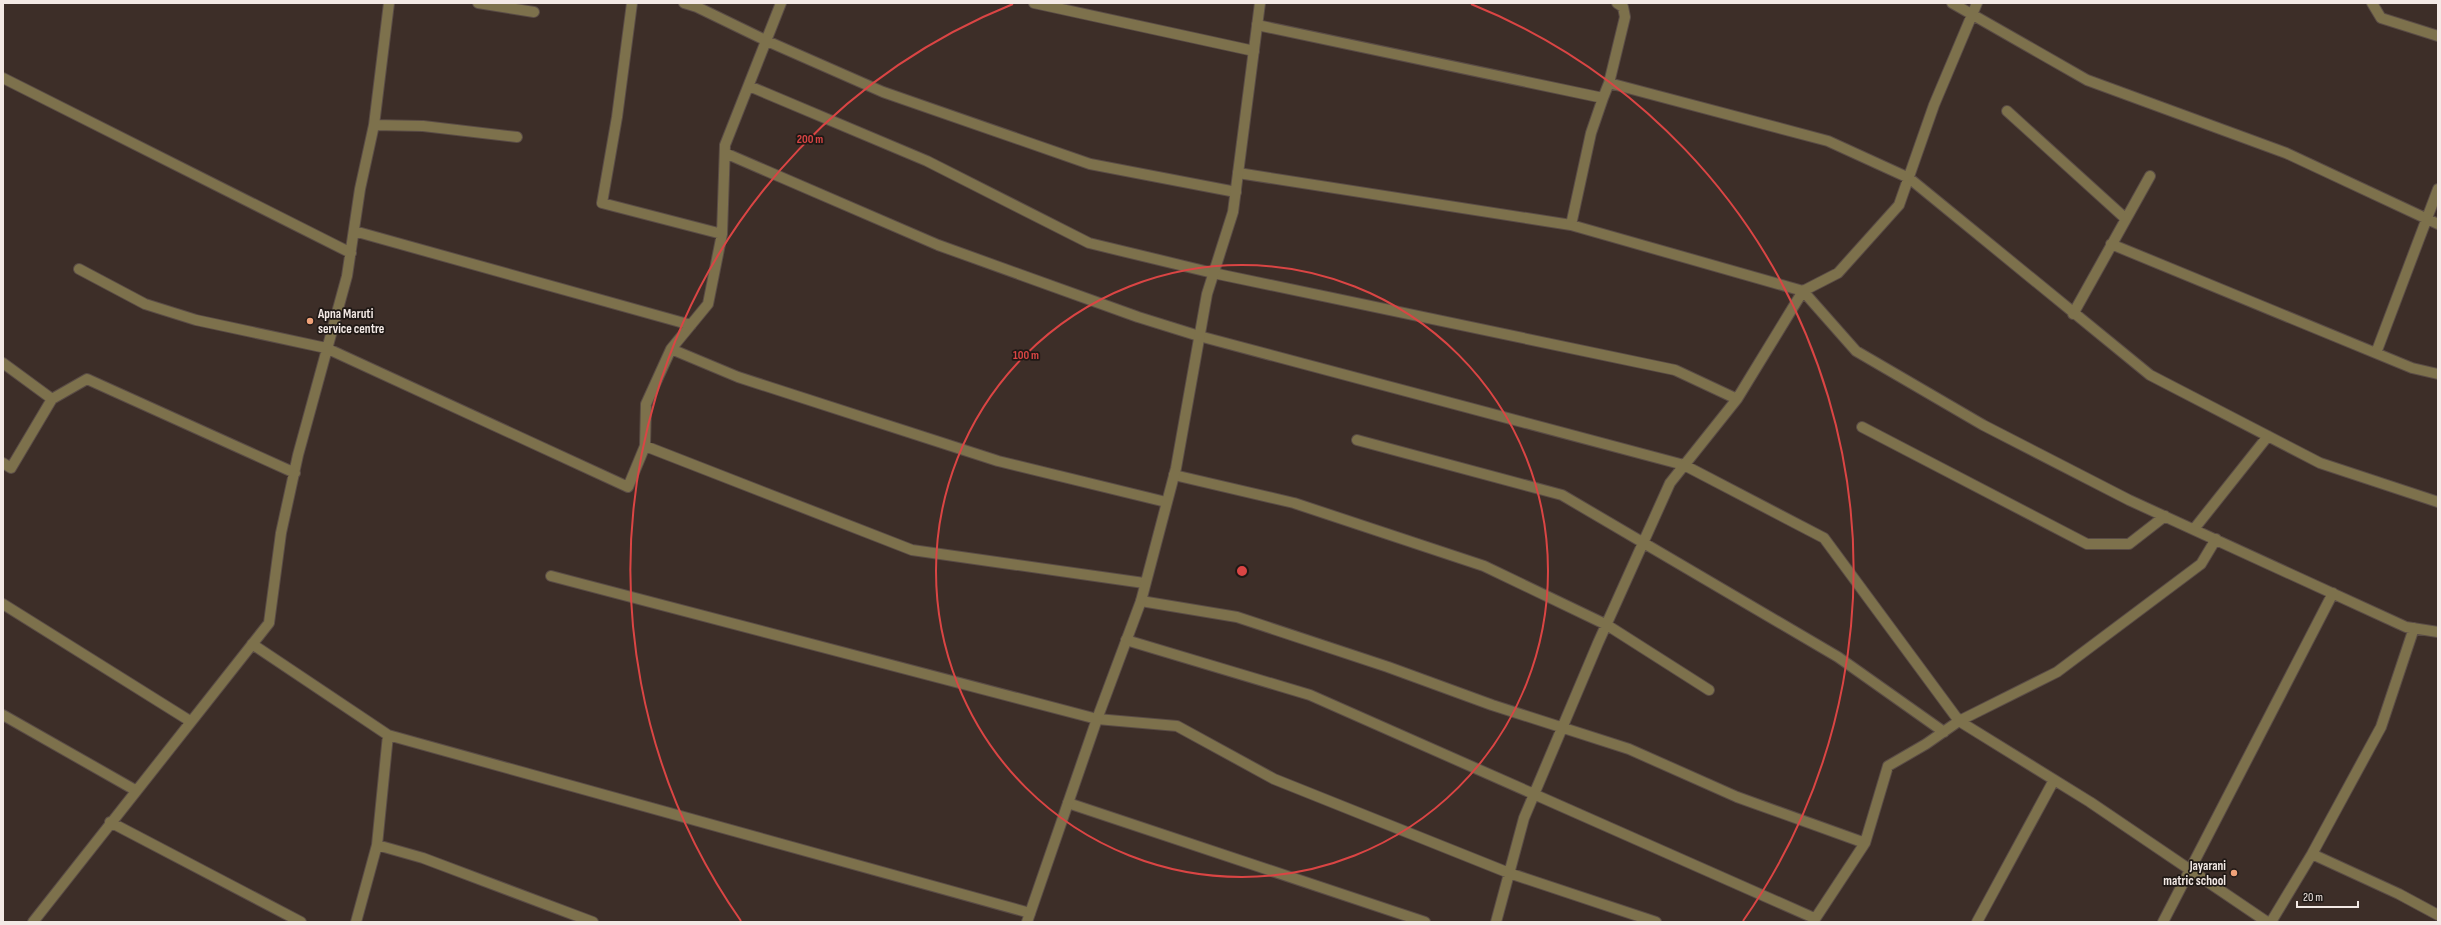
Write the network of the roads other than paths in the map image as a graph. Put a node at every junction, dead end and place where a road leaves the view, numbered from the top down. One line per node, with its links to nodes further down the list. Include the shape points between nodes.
1 (389, 3): 23 (street)
2 (478, 3): 12 (street)
3 (632, 3): 36 (street, via 618,117 602,203)
4 (684, 3): 16 (street, via 697,6)
5 (781, 3): 16 (street)
6 (1034, 3): 17 (street)
7 (1260, 3): 14 (street)
8 (1617, 3): 19 (street, via 1623,8 1625,17)
9 (1952, 3): 13 (street)
10 (1977, 3): 13 (street)
11 (2372, 3): 15 (street, via 2381,18)
12 (534, 12)
13 (1972, 14): 28 (street, via 1934,105); 31 (street, via 2087,80 2286,152)
14 (1257, 25): 17 (street); 21 (street)
15 (2438, 36)
16 (767, 41): 20 (street); 30 (street, via 883,92 1090,164)
17 (1254, 50): 26 (street)
18 (3, 78): 38 (street)
19 (1609, 83): 21 (street); 28 (street, via 1828,141)
20 (749, 86): 25 (street); 40 (street, via 927,161 1089,243)
21 (1603, 98): 34 (street, via 1591,133)
22 (2007, 111): 32 (street)
23 (374, 125): 24 (street, via 423,126); 35 (street)
24 (518, 137)
25 (725, 153): 36 (street); 44 (street, via 938,245 1138,317)
26 (1238, 173): 30 (street); 34 (street)
27 (2150, 176): 32 (street)
28 (1909, 178): 41 (street, via 1899,206 1838,273); 42 (street)
29 (2438, 189): 31 (street)
30 (1236, 192): 40 (street, via 1233,212)
31 (2426, 218): 33 (street); 47 (street)
32 (2126, 219): 37 (street)
33 (2438, 224)
34 (1571, 225): 41 (street)
35 (354, 231): 38 (street); 43 (street)
36 (722, 234): 43 (street, via 708,304)
37 (2110, 244): 42 (street); 47 (street)
38 (350, 253): 45 (street, via 347,276)
39 (79, 269): 45 (street, via 145,304 160,309 196,320)
40 (1213, 273): 44 (street); 50 (street, via 1675,370)
41 (1803, 291): 50 (street); 62 (street, via 1856,351 1982,425)
42 (2073, 314): 53 (street, via 2150,375)
43 (691, 325): 46 (street)
44 (1199, 336): 57 (street); 59 (street)
45 (326, 348): 55 (street, via 628,487); 58 (street)
46 (671, 349): 55 (street, via 646,404); 60 (street, via 738,377 998,461)
47 (2376, 353): 49 (street, via 2412,368)
48 (3, 364): 51 (street)
49 (2438, 374)
50 (1737, 399): 57 (street)
51 (52, 400): 56 (street, via 11,468); 58 (street, via 87,379)
52 (1862, 427): 62 (street, via 2087,544 2129,544)
53 (2268, 436): 61 (street, via 2320,463); 63 (street)
54 (1358, 440): 65 (street, via 1562,494)
55 (645, 446): 67 (street, via 912,550)
56 (3, 463)
57 (1684, 465): 65 (street, via 1670,483); 80 (street, via 1824,538)
58 (294, 472): 75 (street, via 269,623)
59 (1174, 475): 60 (street); 71 (street, via 1294,503 1484,566)
60 (1166, 502): 67 (street)
61 (2438, 502)
62 (2165, 516): 63 (street)
63 (2194, 529): 64 (street)
64 (2216, 539): 68 (street); 80 (street, via 2201,564 2057,672)
65 (1643, 542): 71 (street); 82 (street, via 1838,657)
66 (551, 576): 78 (street)
67 (1144, 583): 69 (street)
68 (2333, 593): 72 (street, via 2406,627); 92 (street)
69 (1141, 601): 74 (street); 81 (street, via 1237,617)
70 (3, 604): 79 (street)
71 (1606, 625): 76 (street); 81 (street)
72 (2414, 628): 73 (street); 91 (street, via 2381,727)
73 (2438, 632)
74 (1126, 640): 78 (street); 86 (street, via 1310,695)
75 (252, 644): 79 (street); 83 (street)
76 (1709, 690)
77 (3, 715): 85 (street)
78 (1097, 719): 87 (street); 93 (street, via 1177,726 1274,779)
79 (190, 721): 85 (street)
80 (1959, 721): 82 (street); 84 (street)
81 (1562, 728): 86 (street); 89 (street, via 1629,749 1737,797)
82 (1944, 732): 89 (street, via 1888,766)
83 (388, 735): 90 (street); 95 (street)
84 (2054, 780): 92 (street); 104 (street)
85 (135, 790): 88 (street)
86 (1534, 794): 93 (street, via 1524,818); 96 (street)
87 (1068, 803): 95 (street); 101 (street)
88 (110, 822): 97 (street); 98 (street)
89 (1865, 843): 96 (street)
90 (377, 845): 99 (street); 100 (street, via 423,858)
91 (2312, 854): 94 (street, via 2399,894); 107 (street)
92 (2191, 870): 105 (street); 106 (street)
93 (1509, 874): 102 (street); 103 (street)
94 (2438, 916)
95 (1028, 918)
96 (1814, 920)
97 (33, 922)
98 (301, 922)
99 (356, 922)
100 (593, 922)
101 (1425, 922)
102 (1496, 922)
103 (1656, 922)
104 (1977, 922)
105 (2163, 922)
106 (2267, 922)
107 (2271, 922)

